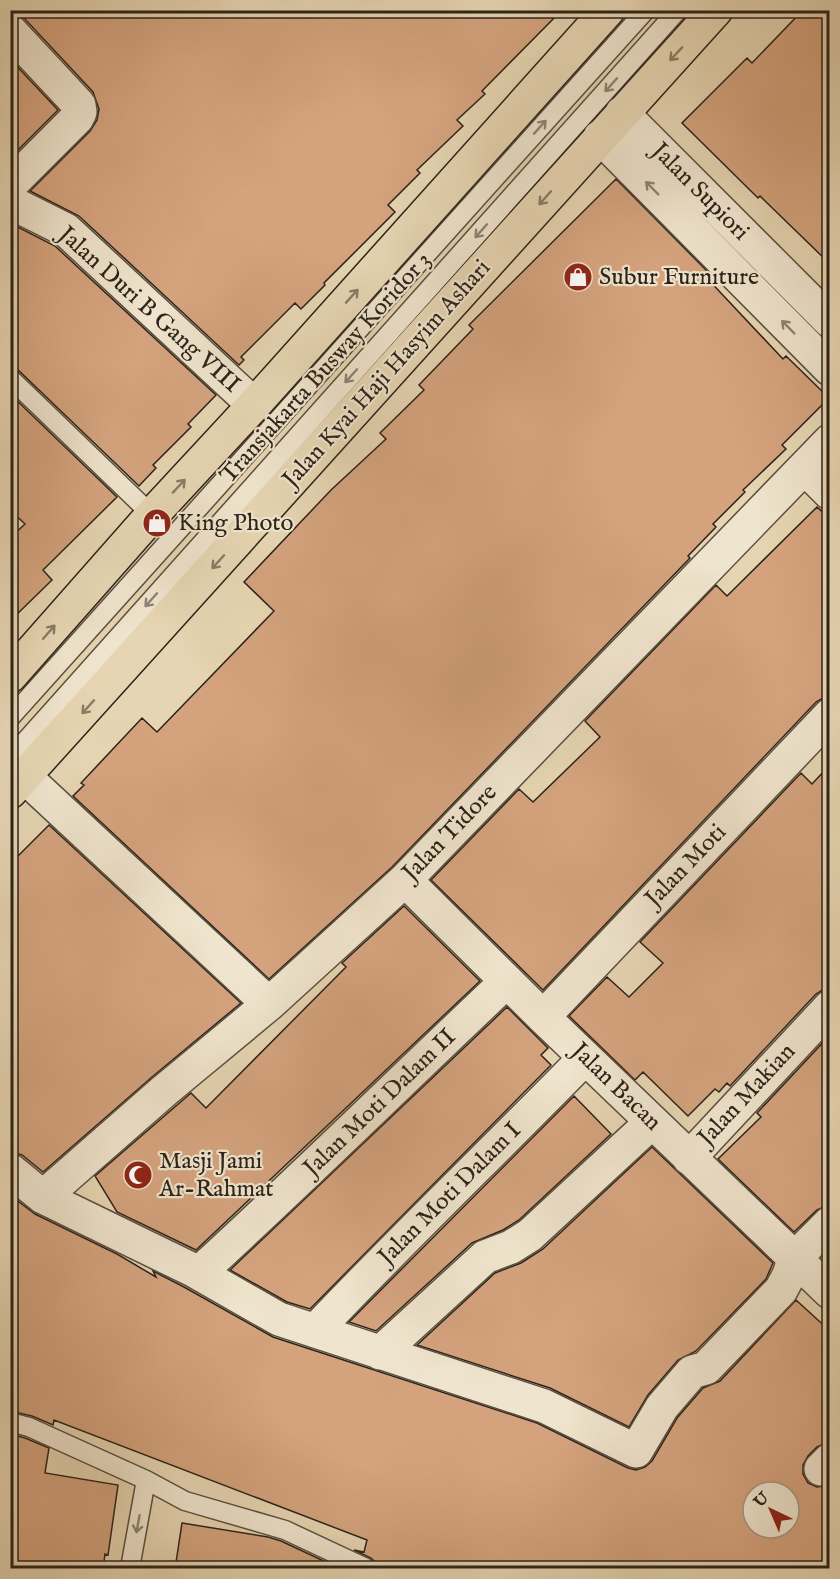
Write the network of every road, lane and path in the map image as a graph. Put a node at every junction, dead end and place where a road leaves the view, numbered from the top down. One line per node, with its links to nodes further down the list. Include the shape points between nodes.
1 (608, 10): 11 (main road, one-way to 1)
2 (646, 10): 18 (lane, Transjakarta Busway Koridor 3, one-way to 2)
3 (704, 14): 5 (main road, Jalan Kyai Haji Hasyim Ashari, one-way to 5); 19 (lane, Transjakarta Busway Koridor 3, one-way to 19)
4 (10, 31): 6 (street, via 79,105 80,112)
5 (611, 125): 8 (street, Jalan Supiori); 9 (street, Jalan Supiori, one-way to 5); 19 (main road, Jalan Kyai Haji Hasyim Ashari, one-way to 19)
6 (10, 185)
7 (10, 202): 11 (street, Jalan Duri B Gang VIII, via 66,230)
8 (830, 321)
9 (830, 369)
10 (10, 378): 15 (lane)
11 (254, 405): 15 (main road, one-way to 11)
12 (830, 441): 13 (street, Jalan Tidore)
13 (805, 468): 14 (street); 20 (street, Jalan Tidore)
14 (830, 493)
15 (152, 515): 16 (main road, one-way to 15)
16 (10, 676)
17 (830, 715): 24 (street, Jalan Moti)
18 (10, 718)
19 (15, 776): 22 (street)
20 (405, 880): 21 (street, Jalan Bacan); 22 (street, Jalan Tidore)
21 (507, 981): 24 (street, Jalan Bacan); 32 (street, Jalan Moti Dalam II)
22 (269, 1004): 29 (street, Jalan Tidore)
23 (830, 1007): 27 (street, Jalan Makian)
24 (543, 1017): 25 (street, Jalan Bacan)
25 (585, 1058): 26 (street, Jalan Bacan); 34 (street, Jalan Moti Dalam I)
26 (652, 1122): 27 (street, Jalan Bacan); 35 (street, via 530,1235 485,1257)
27 (689, 1158): 31 (street, Jalan Bacan)
28 (10, 1170): 29 (street)
29 (43, 1197): 32 (street)
30 (830, 1223): 31 (street)
31 (794, 1258): 33 (street, Jalan Bacan); 35 (street, via 781,1290 706,1368 690,1375 662,1407 636,1451 544,1406)
32 (199, 1273): 34 (street, via 279,1319)
33 (830, 1292)
34 (315, 1331): 35 (street)
35 (380, 1353)
36 (10, 1422): 37 (lane)
37 (146, 1480): 38 (lane, via 185,1501 285,1530); 39 (lane, one-way to 39)
38 (364, 1568)
39 (130, 1569)

